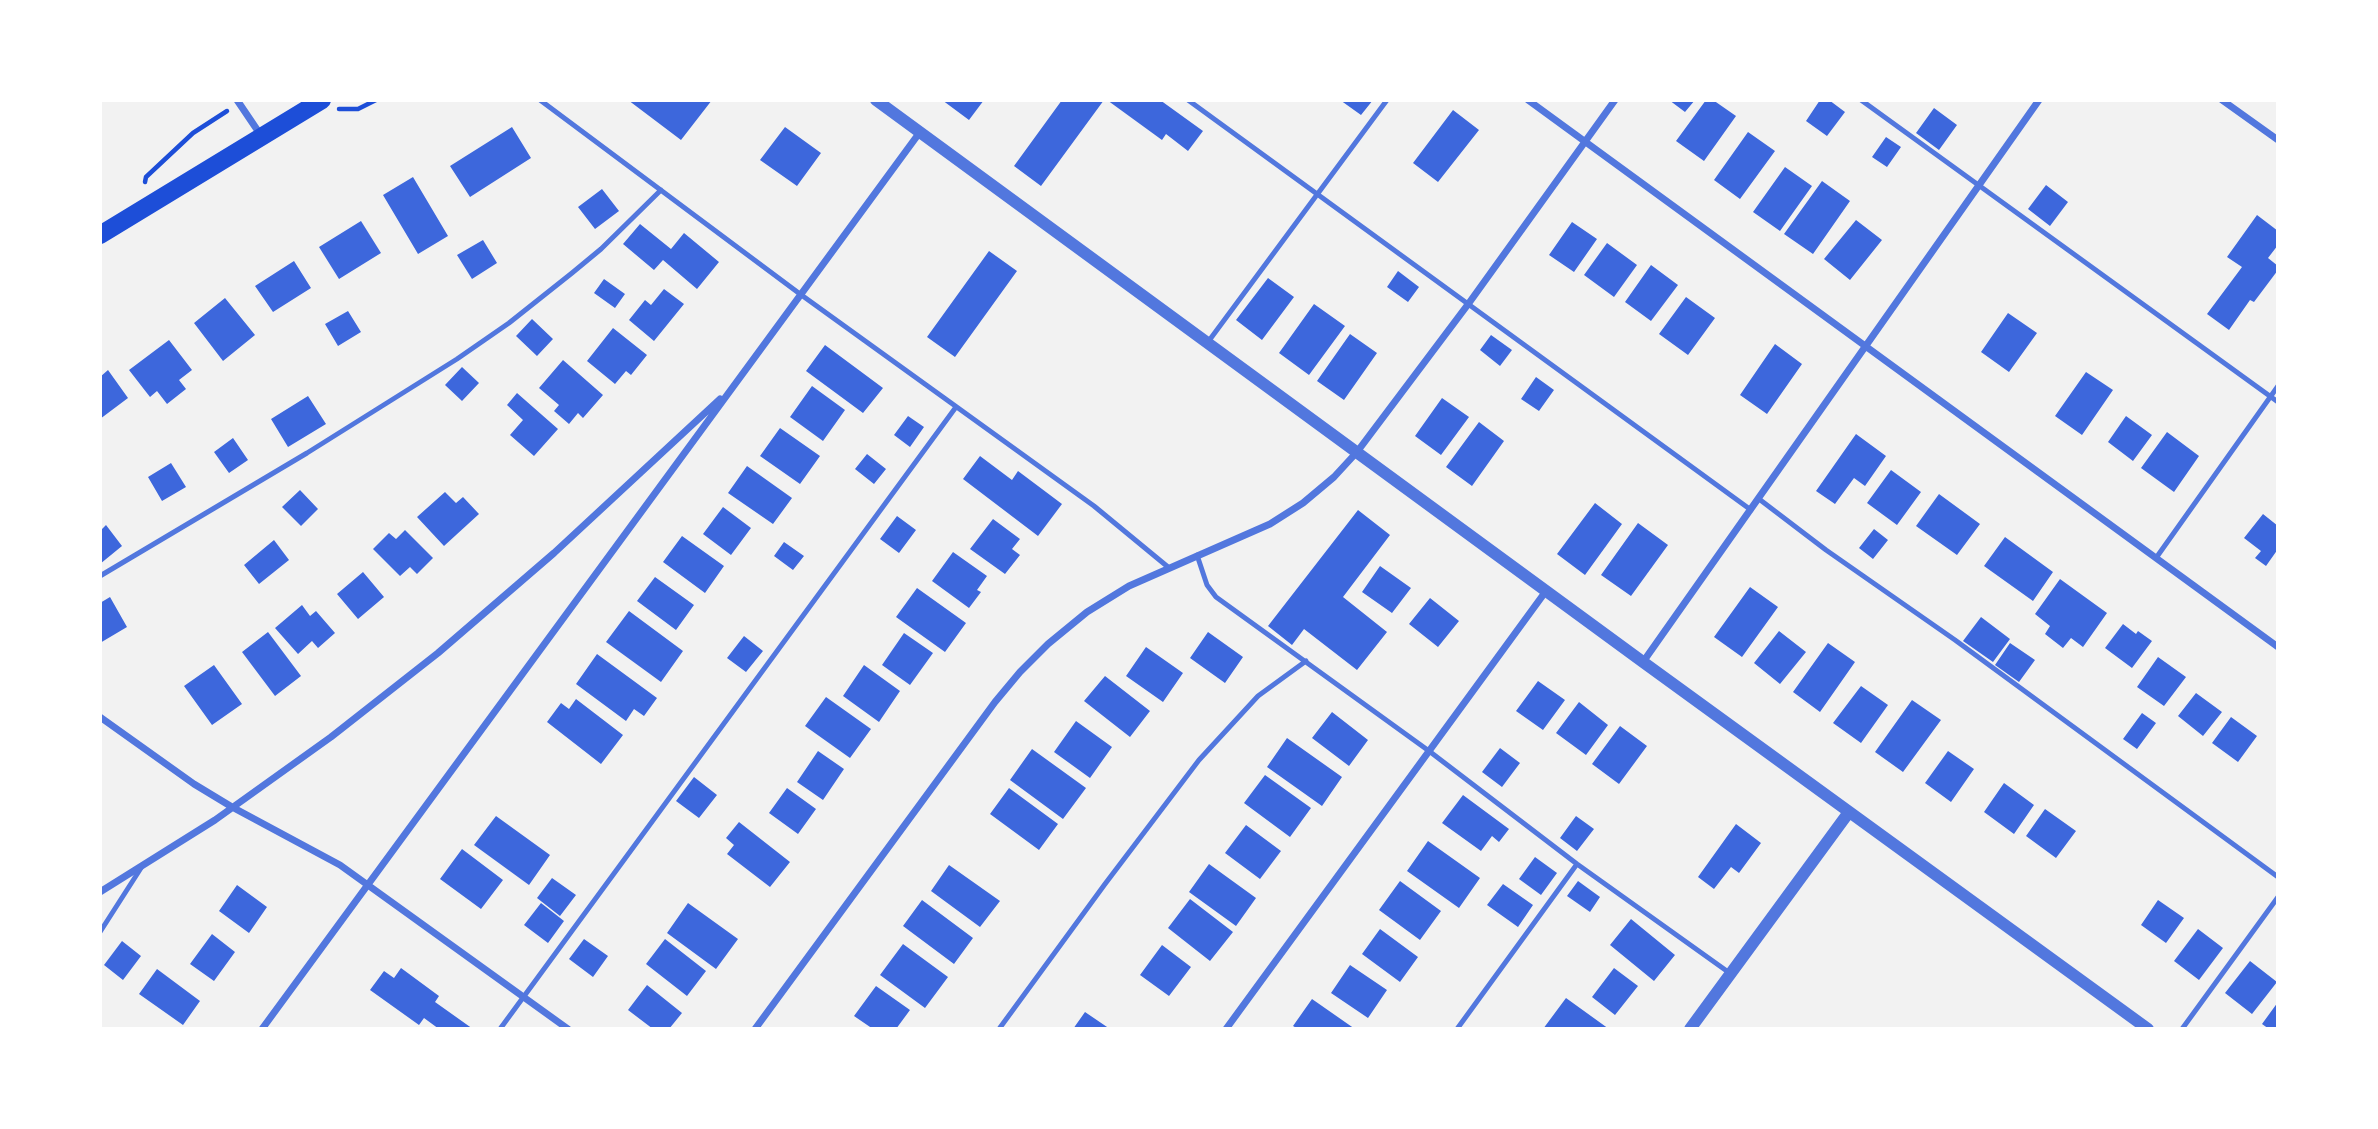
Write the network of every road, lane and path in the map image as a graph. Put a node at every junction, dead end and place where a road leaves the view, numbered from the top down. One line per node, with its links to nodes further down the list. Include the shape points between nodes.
1 (237, 100): 14 (street)
2 (322, 100): 14 (main road)
3 (540, 100): 19 (lane)
4 (876, 100): 13 (street)
5 (1188, 100): 20 (lane)
6 (1387, 100): 20 (lane)
7 (1528, 100): 16 (street)
8 (1615, 100): 16 (street)
9 (1861, 100): 18 (lane)
10 (2039, 100): 18 (street)
11 (2222, 100): 15 (street)
12 (224, 113): 17 (path, via 193,133)
13 (919, 132): 22 (street); 24 (street)
14 (262, 137): 21 (main road)
15 (2278, 140)
16 (1586, 141): 23 (street); 25 (street)
17 (146, 177)
18 (1978, 186): 25 (street); 28 (lane)
19 (662, 190): 22 (lane); 37 (lane, via 572,273 457,359)
20 (1318, 193): 23 (lane); 24 (lane)
21 (100, 235)
22 (800, 294): 26 (street); 30 (lane)
23 (1469, 303): 31 (street); 33 (lane)
24 (1207, 343): 31 (street)
25 (1867, 346): 32 (street); 35 (street)
26 (733, 386): 44 (street, via 554,553 438,653); 49 (street)
27 (2278, 386): 28 (lane)
28 (2270, 396): 29 (lane); 35 (lane)
29 (2278, 402)
30 (956, 407): 36 (lane, via 1094,506); 54 (lane)
31 (1357, 453): 34 (street, via 1303,503 1270,524); 38 (street)
32 (1759, 499): 33 (street); 48 (lane)
33 (1751, 510): 41 (street)
34 (1197, 555): 36 (street); 40 (lane, via 1216,597)
35 (2156, 558): 39 (street)
36 (1168, 567): 58 (street, via 1087,612 1020,672)
37 (100, 576)
38 (1546, 591): 41 (street); 43 (street)
39 (2278, 647)
40 (1306, 661): 43 (lane); 59 (lane, via 1258,696 1199,760)
41 (1643, 662): 45 (street)
42 (100, 718): 44 (street)
43 (1429, 751): 46 (lane); 60 (street)
44 (232, 807): 47 (street); 49 (street, via 341,864)
45 (1849, 812): 53 (street); 63 (street)
46 (1577, 864): 53 (lane); 61 (lane)
47 (143, 865): 50 (street); 52 (lane)
48 (2278, 877)
49 (367, 883): 54 (street); 55 (street)
50 (100, 892)
51 (2278, 897): 64 (lane)
52 (100, 932)
53 (1731, 974): 62 (street)
54 (523, 997): 56 (lane); 57 (street)
55 (262, 1029)
56 (500, 1029)
57 (568, 1029)
58 (755, 1029)
59 (999, 1029)
60 (1226, 1029)
61 (1457, 1029)
62 (1690, 1029)
63 (2148, 1029)
64 (2182, 1029)

